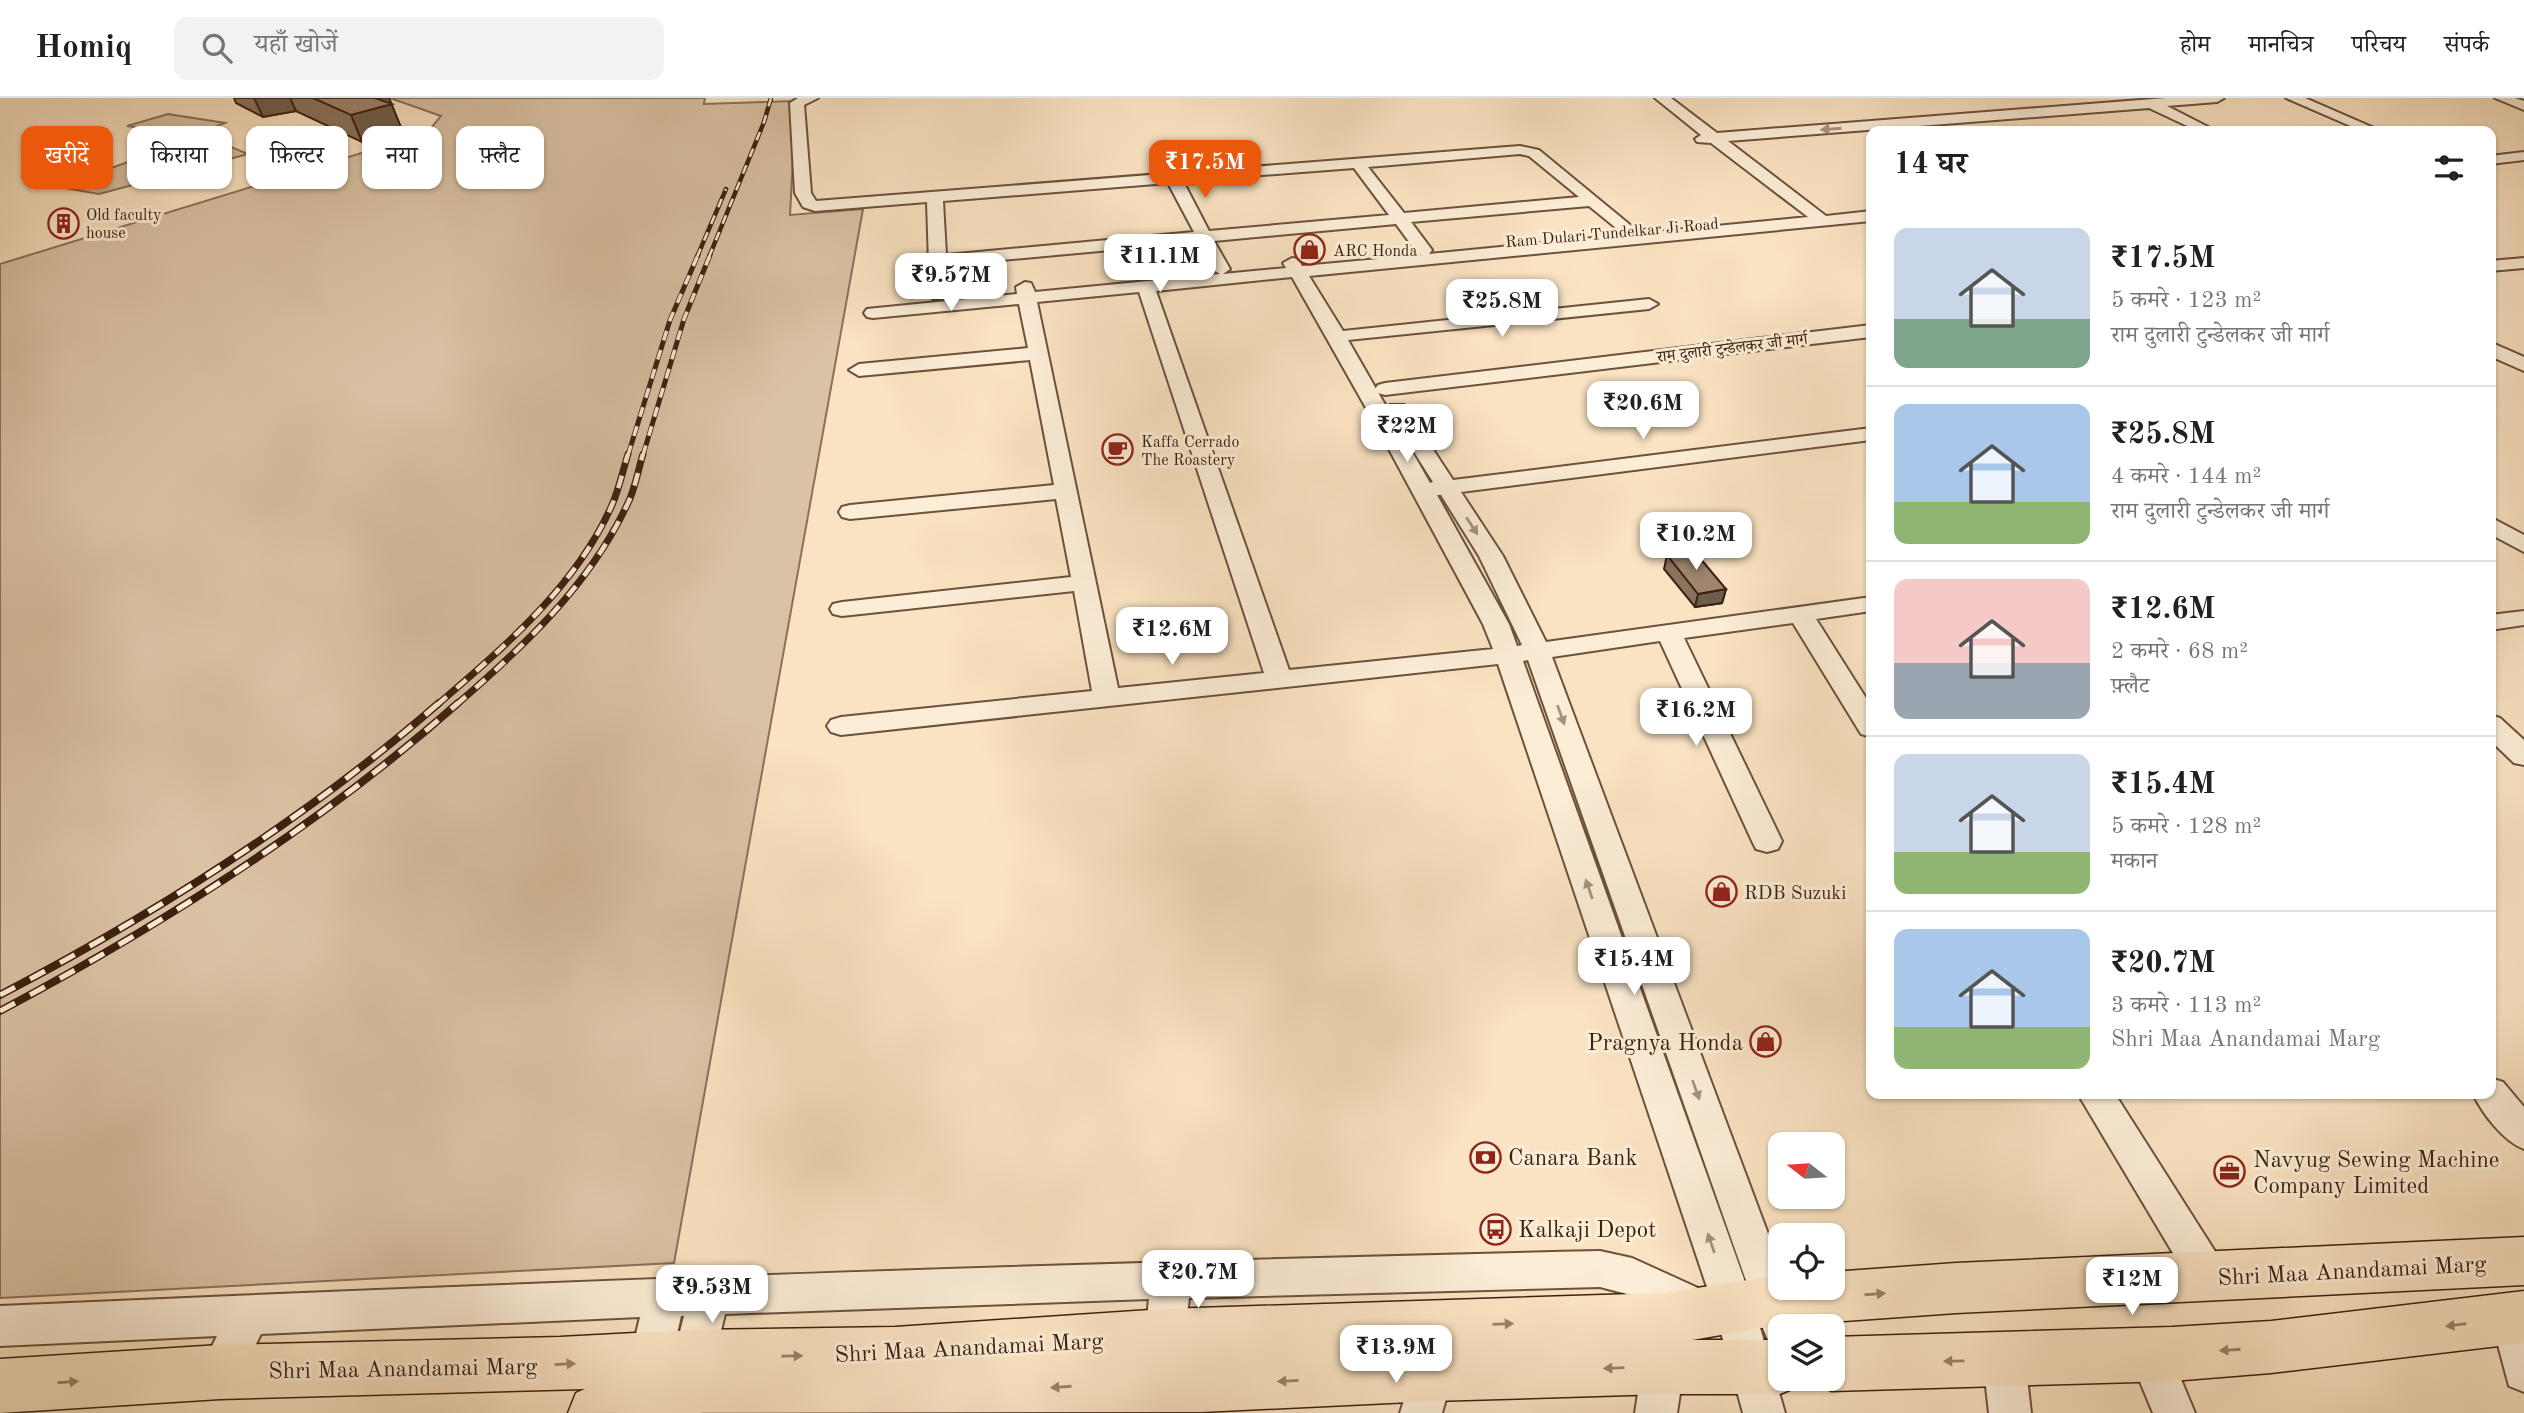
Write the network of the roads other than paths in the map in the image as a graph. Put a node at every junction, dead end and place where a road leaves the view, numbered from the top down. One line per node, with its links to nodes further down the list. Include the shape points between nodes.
1 (811, 98): 20 (street, via 797,103 803,193 809,204)
2 (1646, 98): 13 (street)
3 (1662, 98): 13 (street)
4 (2217, 98): 7 (street)
5 (2293, 98): 11 (street)
6 (2502, 98): 8 (street)
7 (2152, 104): 9 (street, one-way to 9); 10 (street)
8 (2524, 106)
9 (1874, 126)
10 (2198, 126)
11 (2362, 126)
12 (1866, 127): 13 (street, one-way to 13)
13 (1709, 139): 25 (street)
14 (2524, 149): 15 (street)
15 (2496, 151)
16 (2524, 156): 17 (street)
17 (2496, 159)
18 (1358, 163): 19 (street); 21 (street, via 1528,151); 24 (street)
19 (1174, 179): 20 (street); 27 (street)
20 (935, 197): 29 (street)
21 (1590, 201): 24 (street); 26 (street)
22 (1866, 211): 25 (street, Ram Dulari Tundelkar Ji Road)
23 (1866, 216): 25 (street, Ram Dulari Tundelkar Ji Road)
24 (1399, 218): 27 (street); 28 (street)
25 (1810, 218): 26 (street, Ram Dulari Tundelkar Ji Road); 32 (street, Ram Dulari Tundelkar Ji Road)
26 (1627, 229): 28 (street, Ram Dulari Tundelkar Ji Road)
27 (1202, 237): 29 (street); 33 (street)
28 (1424, 250): 32 (street, Ram Dulari Tundelkar Ji Road)
29 (938, 261): 36 (street)
30 (2524, 262): 31 (street)
31 (2496, 265)
32 (1301, 266): 33 (street); 34 (street); 39 (street); 48 (street)
33 (1221, 269): 35 (street)
34 (1146, 286): 35 (street); 60 (street)
35 (1026, 293): 36 (street); 36 (street, via 874,307); 41 (street)
36 (939, 295)
37 (1649, 303): 39 (street)
38 (1866, 332): 44 (street, राम दुलारी टुन्डेलकर जी मार्ग)
39 (1350, 335): 44 (street)
40 (2496, 351): 42 (street)
41 (1038, 353): 43 (street); 47 (street)
42 (2524, 365)
43 (859, 370)
44 (1385, 389): 46 (street)
45 (1866, 435): 46 (street)
46 (1447, 487): 48 (street); 59 (street, one-way to 59, via 1491,556)
47 (1065, 491): 49 (street); 52 (street)
48 (1421, 491): 59 (street, via 1496,624)
49 (850, 512)
50 (2496, 528): 51 (street)
51 (2524, 545)
52 (1083, 583): 54 (street); 61 (street)
53 (1866, 605): 55 (street)
54 (842, 608)
55 (1800, 614): 58 (street); 62 (street)
56 (2524, 618): 57 (street)
57 (2496, 622)
58 (1669, 633): 59 (street); 66 (street)
59 (1523, 652): 60 (street); 79 (street)
60 (1279, 679): 61 (street)
61 (1107, 697): 63 (street)
62 (1866, 720)
63 (841, 726)
64 (2496, 730): 65 (street)
65 (2524, 756)
66 (1767, 841)
67 (2099, 1099): 71 (street)
68 (2495, 1099): 69 (street)
69 (2524, 1133)
70 (2524, 1261): 71 (main road, Shri Maa Anandamai Marg)
71 (2209, 1277): 79 (main road, Shri Maa Anandamai Marg, one-way to 71, via 1956,1288)
72 (1171, 1278): 73 (street); 78 (street); 79 (street, via 1600,1269 1632,1276)
73 (709, 1294): 74 (street); 81 (street)
74 (665, 1296): 75 (street); 81 (street)
75 (250, 1314): 77 (street); 85 (street)
76 (2517, 1318): 80 (main road, one-way to 80, via 2271,1347); 84 (street)
77 (0, 1326)
78 (1165, 1335): 79 (main road, Shri Maa Anandamai Marg, one-way to 79, via 1665,1319); 81 (main road, Shri Maa Anandamai Marg, one-way to 78, via 895,1354)
79 (1755, 1342): 87 (main road, Shri Maa Anandamai Marg)
80 (2150, 1355): 82 (main road); 92 (street)
81 (671, 1358): 85 (main road, Shri Maa Anandamai Marg, one-way to 81); 90 (street)
82 (2004, 1360): 83 (main road, one-way to 83); 91 (street)
83 (1845, 1364)
84 (2524, 1371)
85 (220, 1372): 86 (main road, Shri Maa Anandamai Marg, one-way to 85)
86 (0, 1387)
87 (1660, 1390): 88 (main road, Shri Maa Anandamai Marg, one-way to 88)
88 (1426, 1394): 89 (main road, Shri Maa Anandamai Marg, one-way to 89)
89 (1199, 1399): 90 (main road, Shri Maa Anandamai Marg, one-way to 90, via 1116,1384)
90 (646, 1412)
91 (2010, 1413)
92 (2174, 1413)

